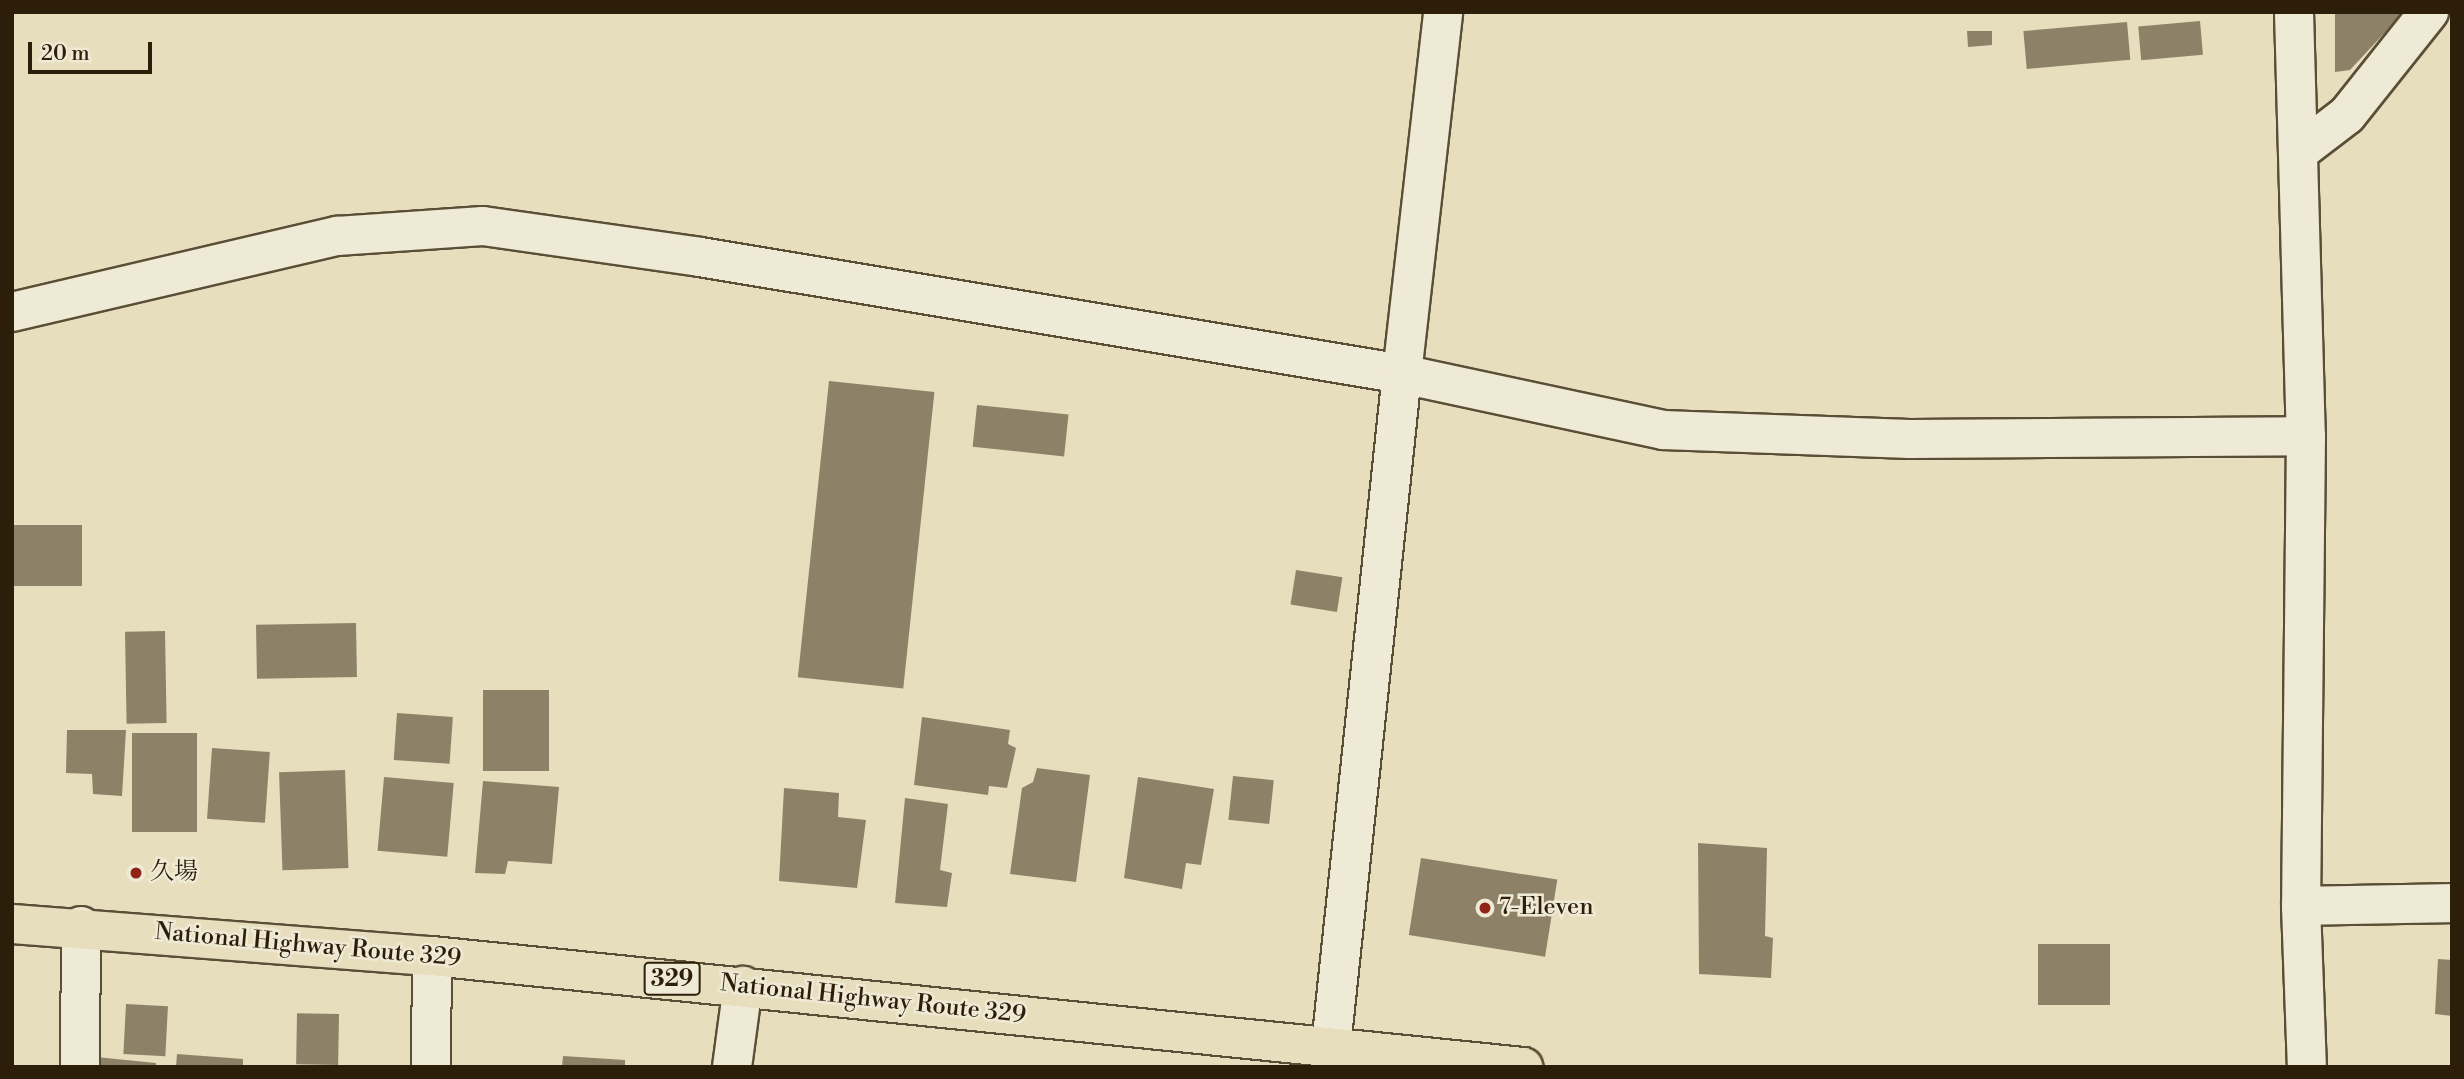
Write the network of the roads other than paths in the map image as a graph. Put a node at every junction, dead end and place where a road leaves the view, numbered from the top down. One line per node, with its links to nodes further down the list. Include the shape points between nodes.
1 (1443, 12): 6 (street)
2 (2294, 12): 4 (street)
3 (2429, 12): 4 (street, via 2347,115)
4 (2300, 151): 7 (street)
5 (12, 312): 6 (street, via 337,236 483,226 701,257)
6 (1402, 374): 7 (street, via 1663,430 1910,439); 14 (street)
7 (2306, 436): 9 (street)
8 (2452, 904): 9 (street)
9 (2301, 906): 19 (street)
10 (12, 923): 11 (highway, National Highway Route 329 / 329)
11 (81, 926): 12 (highway, National Highway Route 329 / 329); 15 (street)
12 (432, 956): 13 (highway, National Highway Route 329 / 329); 16 (street)
13 (743, 986): 14 (highway, National Highway Route 329 / 329); 17 (street)
14 (1331, 1046): 18 (highway, National Highway Route 329 / 329)
15 (80, 1067)
16 (431, 1067)
17 (732, 1067)
18 (1523, 1067)
19 (2307, 1067)

